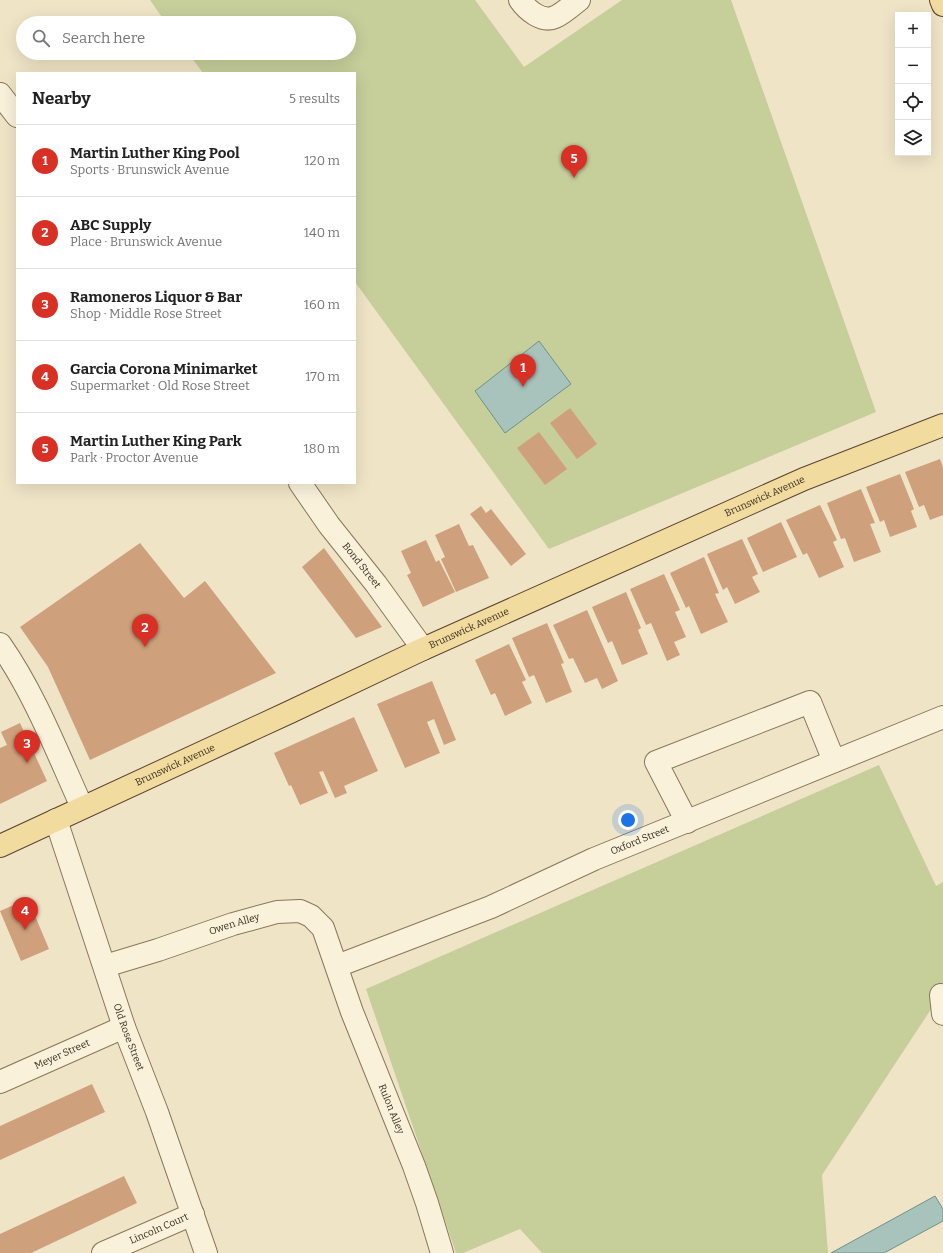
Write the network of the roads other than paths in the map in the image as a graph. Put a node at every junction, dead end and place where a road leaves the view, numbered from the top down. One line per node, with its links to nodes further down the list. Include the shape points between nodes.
1 (520, 0): 2 (street, via 534,14 545,18 554,17)
2 (579, 0)
3 (941, 0): 4 (main road)
4 (943, 5)
5 (0, 94): 6 (street)
6 (16, 115)
7 (943, 424): 10 (main road, Brunswick Avenue, via 804,479)
8 (301, 484): 10 (street, Bond Street)
9 (0, 644): 13 (street, via 35,702)
10 (423, 649): 13 (main road, Brunswick Avenue)
11 (943, 717): 12 (street, Oxford Street)
12 (834, 761): 15 (street, Oxford Street); 15 (street, via 810,702 656,762)
13 (82, 807): 14 (main road, Brunswick Avenue)
14 (56, 820): 16 (main road, Brunswick Avenue); 17 (street, Old Rose Street)
15 (688, 822): 18 (street, Oxford Street, via 594,859 491,907)
16 (0, 846)
17 (105, 966): 18 (street, Owen Alley, via 232,924 277,912 300,911 311,916 323,928); 19 (street, Old Rose Street)
18 (337, 966): 24 (street, Rulon Alley, via 352,1012 414,1166)
19 (124, 1027): 20 (street, Meyer Street); 21 (street, Old Rose Street)
20 (0, 1082)
21 (193, 1214): 22 (street, Lincoln Court); 23 (street, Old Rose Street)
22 (104, 1253)
23 (206, 1253)
24 (442, 1253)

